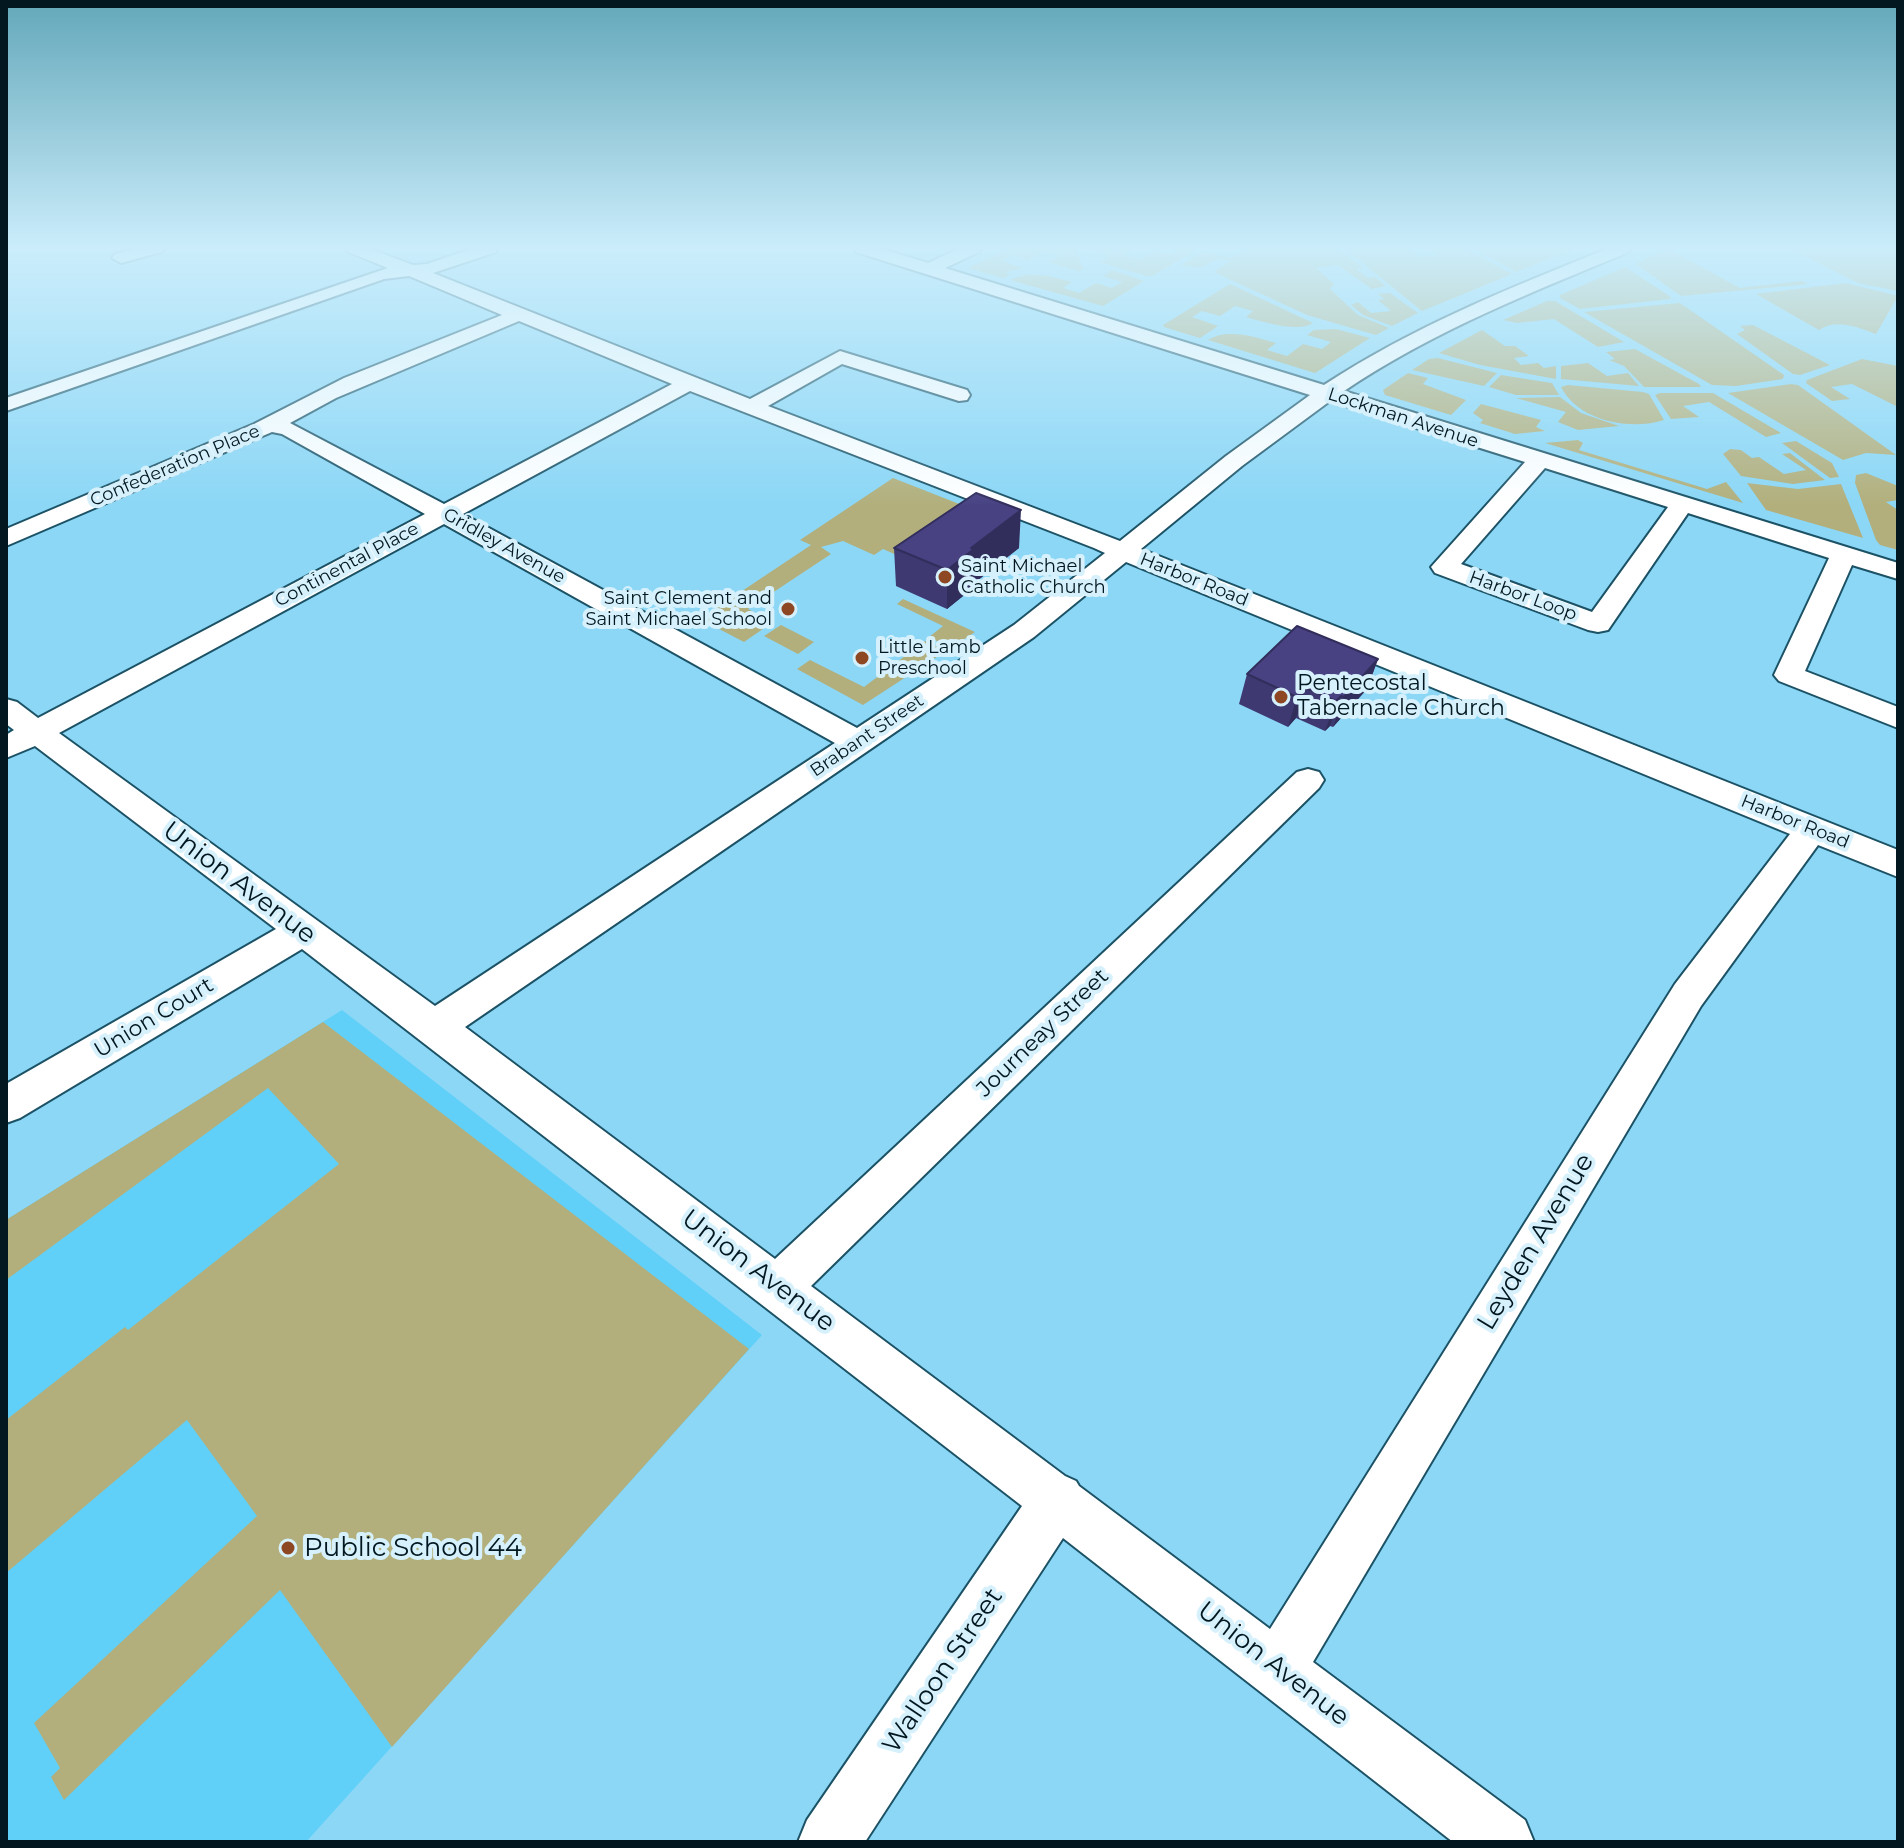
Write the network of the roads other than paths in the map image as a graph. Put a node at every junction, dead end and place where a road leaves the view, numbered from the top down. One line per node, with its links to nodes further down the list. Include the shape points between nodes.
1 (209, 334): 9 (street)
2 (472, 334): 11 (street, Confederation Place, via 315,399)
3 (566, 334): 6 (street, Harbor Road)
4 (1137, 334): 7 (street, Lockman Avenue)
5 (1424, 334): 7 (street, Brabant Street)
6 (689, 383): 10 (street, Harbor Road); 14 (street, Continental Place)
7 (1328, 394): 12 (street, Lockman Avenue); 16 (street, Brabant Street, via 1210,479)
8 (959, 395): 10 (street, via 840,357)
9 (6, 405)
10 (751, 407): 16 (street, Harbor Road)
11 (274, 426): 14 (street, Gridley Avenue, via 289,429); 15 (street, Confederation Place)
12 (1539, 461): 13 (street, Lockman Avenue); 13 (street, Harbor Loop, via 1444,567 1598,624)
13 (1682, 504): 17 (street, Lockman Avenue)
14 (444, 513): 21 (street, Continental Place); 22 (street, Gridley Avenue)
15 (6, 538)
16 (1126, 552): 22 (street, Brabant Street, via 1024,631); 25 (street, Harbor Road)
17 (1844, 554): 18 (street, Lockman Avenue); 20 (street, via 1789,675)
18 (1898, 571)
19 (6, 709): 21 (street, Union Avenue)
20 (1898, 718)
21 (37, 732): 23 (street, Continental Place); 27 (street, Union Avenue)
22 (858, 742): 28 (street, Brabant Street)
23 (6, 748)
24 (1308, 780): 30 (street, Journeay Street)
25 (1812, 828): 26 (street, Harbor Road); 32 (street, Leyden Avenue, via 1688,995)
26 (1898, 864)
27 (302, 931): 28 (street, Union Avenue); 29 (street, Union Court)
28 (435, 1027): 30 (street, Union Avenue)
29 (6, 1105)
30 (778, 1287): 31 (street, Union Avenue)
31 (1058, 1499): 32 (street, Union Avenue); 33 (street, Walloon Street)
32 (1278, 1668): 34 (street, Union Avenue)
33 (829, 1842)
34 (1503, 1842)

